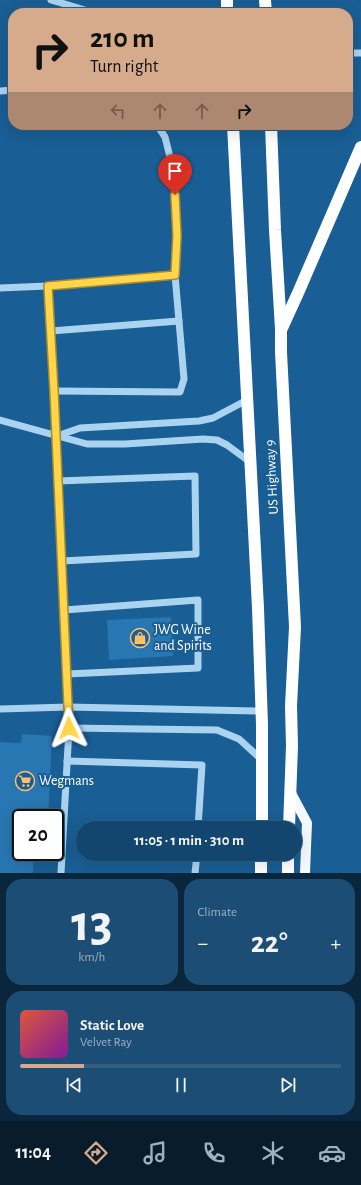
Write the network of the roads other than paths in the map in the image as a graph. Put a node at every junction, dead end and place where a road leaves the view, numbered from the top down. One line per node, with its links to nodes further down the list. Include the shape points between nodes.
1 (51, 0): 2 (street)
2 (78, 8)
3 (160, 130): 7 (street, via 165,137 174,173 177,236)
4 (233, 130): 14 (highway, US Highway 9)
5 (271, 130): 11 (highway, US Highway 9)
6 (361, 147): 11 (highway)
7 (175, 275): 8 (street); 10 (street)
8 (48, 286): 9 (street); 12 (street)
9 (0, 288)
10 (179, 321): 12 (street); 13 (street, via 184,379 180,392)
11 (281, 329): 28 (highway, US Highway 9, via 295,626)
12 (51, 331): 13 (street)
13 (54, 391): 16 (street)
14 (247, 400): 16 (street, via 213,418 199,421 80,428); 17 (highway, US Highway 9)
15 (0, 420): 16 (street)
16 (56, 436): 17 (street, via 87,444 217,440); 18 (street)
17 (250, 462): 24 (highway, US Highway 9)
18 (58, 481): 19 (street); 19 (street, via 195,476 196,554)
19 (62, 561): 20 (street)
20 (64, 610): 21 (street); 21 (street, via 198,600 198,668)
21 (67, 674): 22 (street)
22 (68, 707): 23 (street); 24 (street); 25 (street)
23 (0, 708)
24 (261, 711): 26 (highway, US Highway 9)
25 (69, 728): 26 (street, via 217,730 239,739); 27 (street)
26 (262, 760): 30 (highway, US Highway 9)
27 (67, 761): 29 (street, via 202,765); 35 (street)
28 (290, 791): 31 (highway, US Highway 9); 39 (main road, via 307,823)
29 (198, 821)
30 (262, 821)
31 (289, 821)
32 (197, 861): 36 (street)
33 (261, 861): 37 (highway)
34 (288, 861): 38 (highway)
35 (61, 873)
36 (196, 873)
37 (261, 873)
38 (288, 873)
39 (305, 873)

